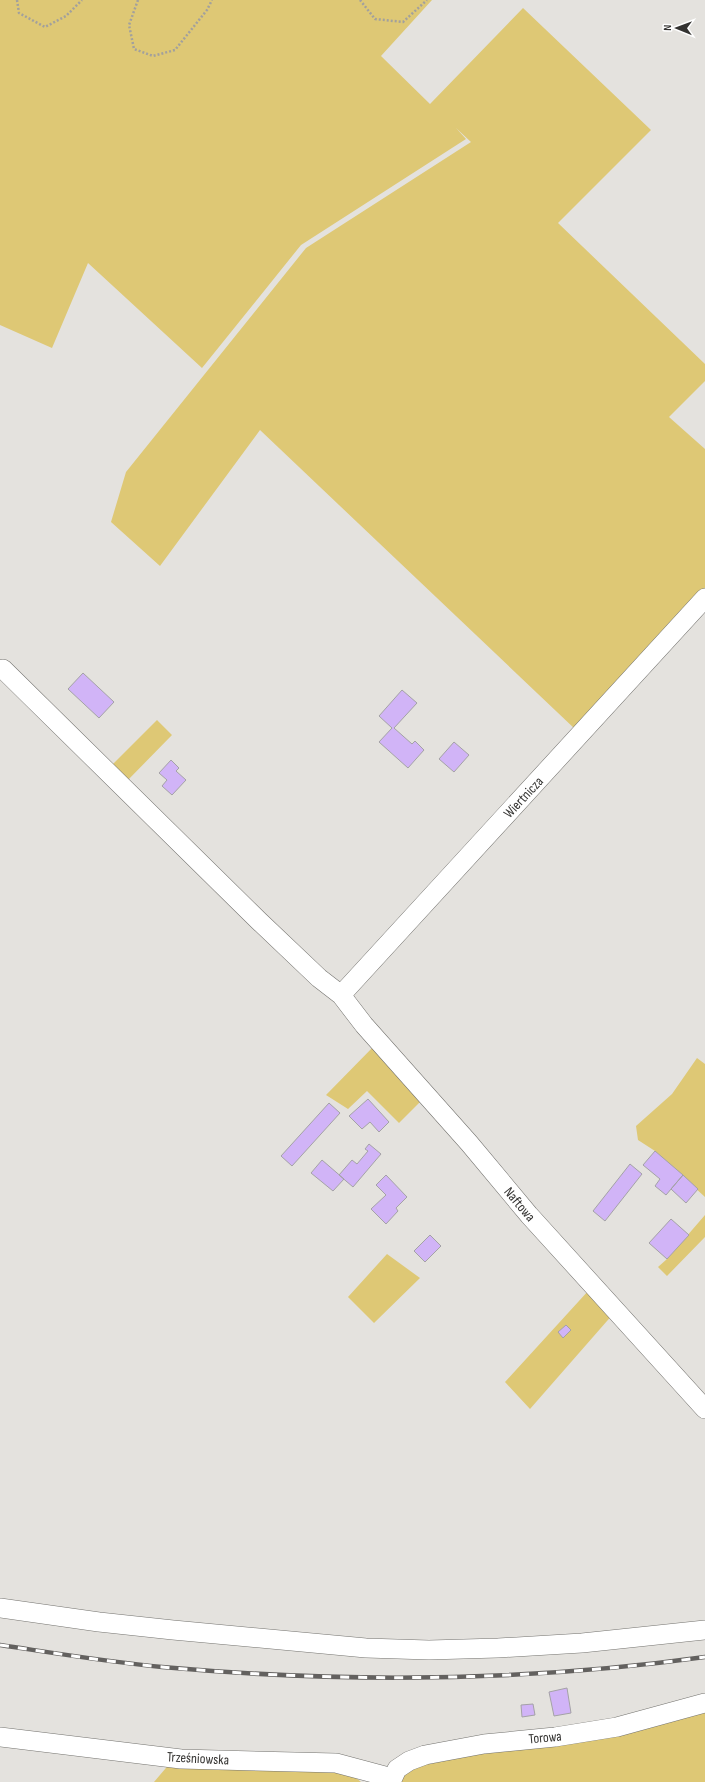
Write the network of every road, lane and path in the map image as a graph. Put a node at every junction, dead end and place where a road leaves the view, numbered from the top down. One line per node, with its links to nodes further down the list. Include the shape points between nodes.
1 (17, 0): 2 (path, via 19,12 46,27 66,16)
2 (82, 0)
3 (138, 0): 4 (path, via 129,25 134,48 153,56 176,50)
4 (212, 0)
5 (360, 0): 6 (path, via 375,19 403,22)
6 (427, 0)
7 (705, 598): 9 (street, Wiertnicza)
8 (3, 669): 9 (street, Naftowa, via 259,921)
9 (341, 996): 10 (street, Naftowa, via 470,1143 529,1215)
10 (705, 1409)
11 (0, 1608): 12 (street, via 195,1632 366,1648 429,1650 582,1643)
12 (705, 1630)
13 (705, 1703): 15 (street, Torowa, via 617,1727 555,1737 484,1744 425,1755 397,1769)
14 (0, 1737): 15 (street, Trześniowska, via 181,1759 336,1763)
15 (391, 1780)

